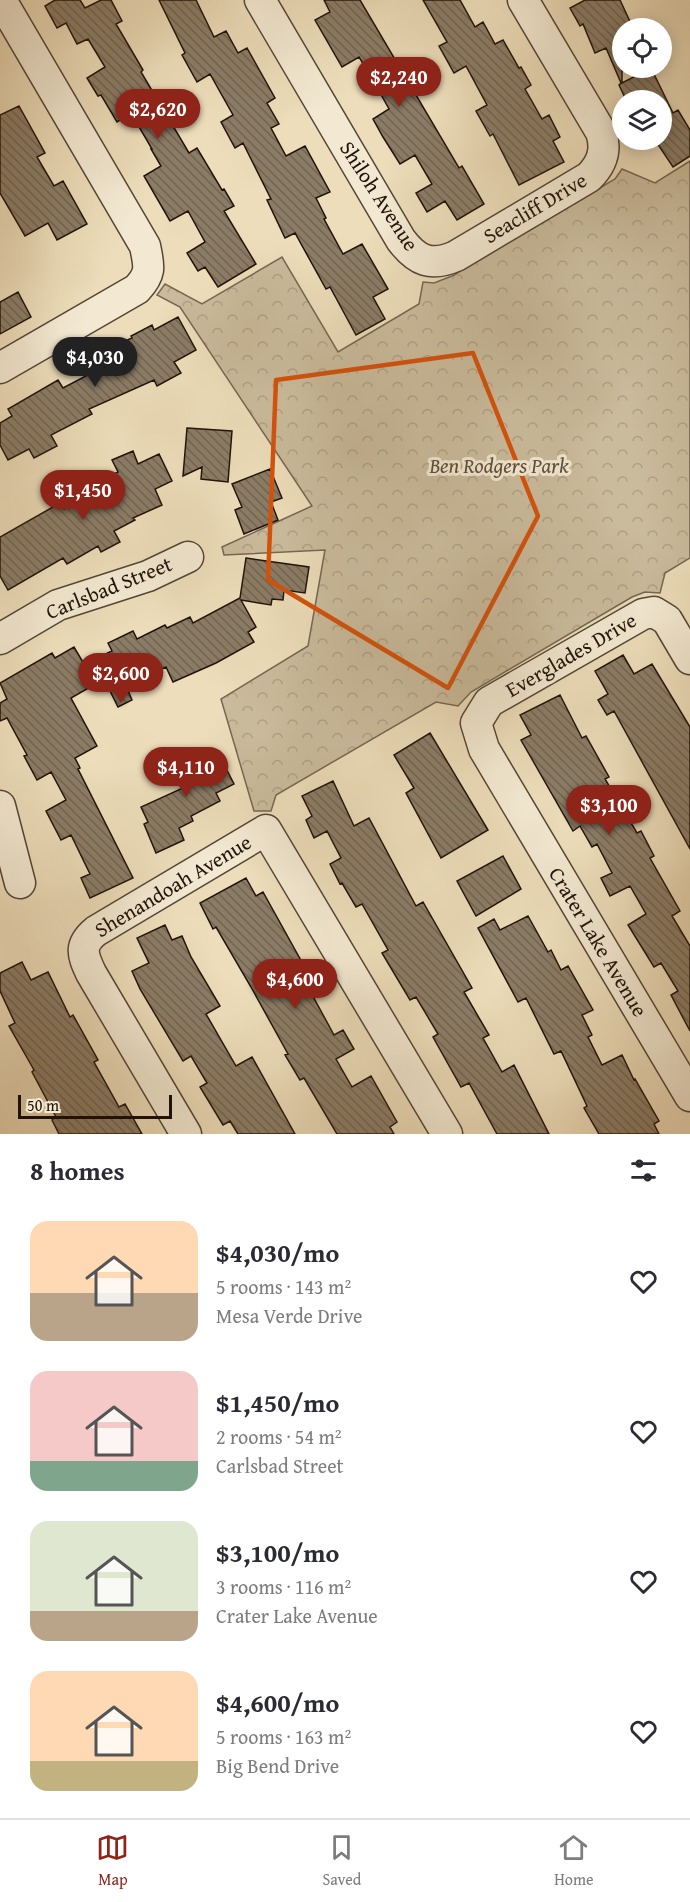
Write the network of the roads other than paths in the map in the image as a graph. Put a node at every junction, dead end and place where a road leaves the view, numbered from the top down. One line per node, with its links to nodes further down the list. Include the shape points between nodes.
1 (1, 0): 5 (street, via 145,246 149,266 147,279 131,293)
2 (260, 0): 4 (street, Shiloh Avenue, via 401,240 410,252)
3 (523, 0): 4 (street, Seacliff Drive, via 601,132 603,155 595,172 583,181 456,256)
4 (429, 261)
5 (0, 368)
6 (188, 557): 7 (street, Carlsbad Street, via 148,576 57,605)
7 (0, 639)
8 (690, 659): 9 (street, Everglades Drive, via 667,620 654,612 643,614 489,702)
9 (476, 723): 12 (street, Crater Lake Avenue, via 484,749)
10 (0, 806): 11 (street)
11 (20, 883)
12 (690, 1096)
13 (186, 1134): 14 (street, Shenandoah Avenue, via 91,972 83,948 96,931 266,830)
14 (447, 1134)

